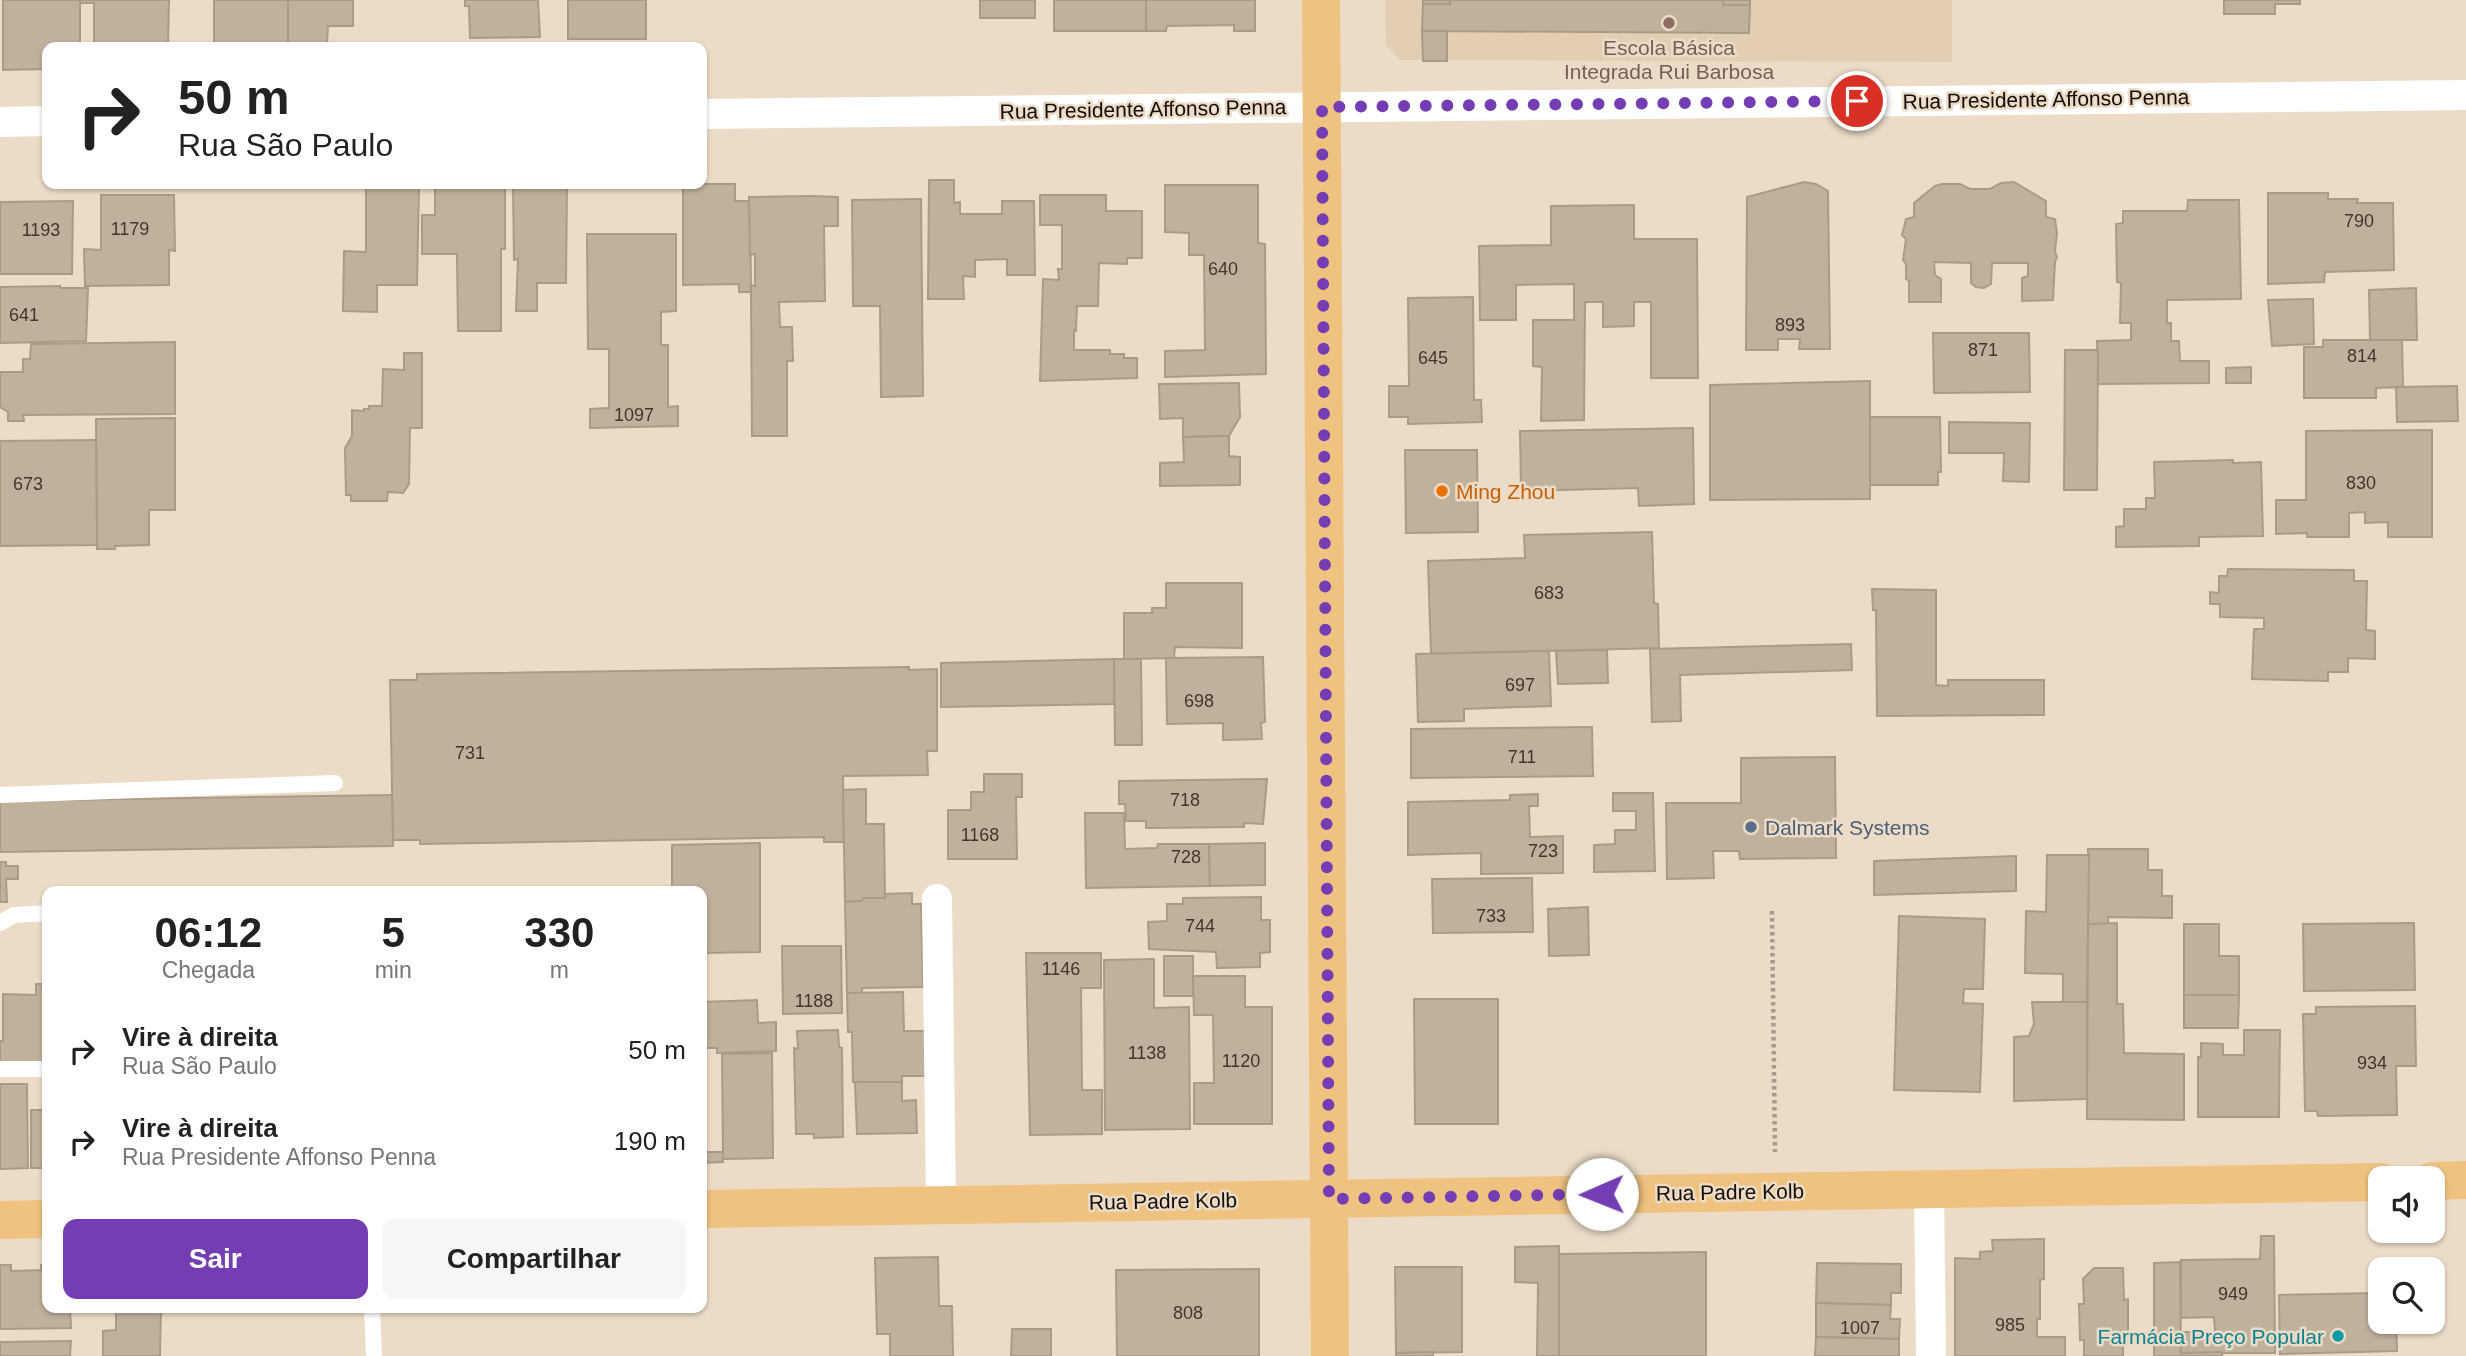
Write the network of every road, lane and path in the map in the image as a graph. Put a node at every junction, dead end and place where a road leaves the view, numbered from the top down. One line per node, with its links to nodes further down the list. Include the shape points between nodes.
1 (1321, 0): 3 (main road)
2 (2466, 95): 3 (street, Rua Presidente Affonso Penna)
3 (1322, 107): 4 (street, Rua Presidente Affonso Penna); 20 (main road)
4 (707, 114)
5 (42, 121): 6 (street)
6 (0, 122)
7 (335, 783): 8 (lane)
8 (0, 795)
9 (936, 899): 21 (street)
10 (1772, 911): 19 (path)
11 (42, 913): 12 (lane, via 14,915)
12 (0, 923)
13 (0, 1069): 14 (lane)
14 (42, 1069)
15 (2466, 1180): 16 (main road)
16 (2445, 1181)
17 (2368, 1182): 18 (main road, Rua Padre Kolb)
18 (1929, 1189): 19 (main road, Rua Padre Kolb); 28 (street)
19 (1776, 1192): 20 (main road, Rua Padre Kolb)
20 (1329, 1199): 21 (main road, Rua Padre Kolb); 27 (main road)
21 (941, 1205): 22 (main road, Rua Padre Kolb)
22 (707, 1209)
23 (42, 1219): 24 (main road)
24 (0, 1220)
25 (372, 1313): 26 (lane)
26 (374, 1356)
27 (1330, 1356)
28 (1931, 1356)

